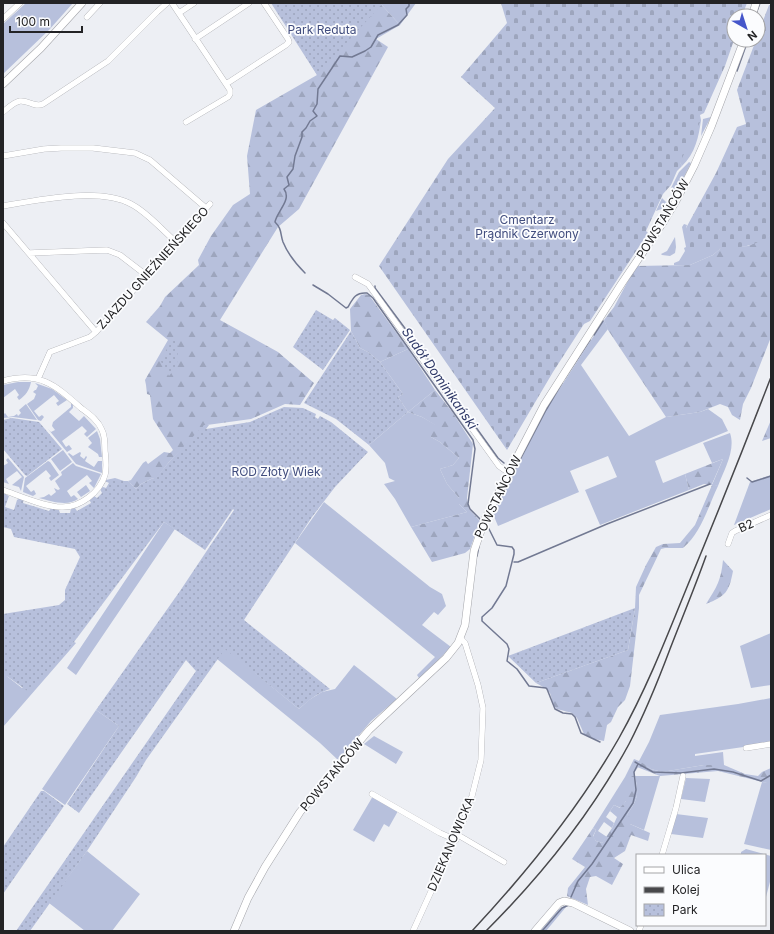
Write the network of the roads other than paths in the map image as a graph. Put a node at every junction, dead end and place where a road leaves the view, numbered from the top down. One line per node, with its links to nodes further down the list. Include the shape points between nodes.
1 (20, 3): 10 (street)
2 (82, 3): 14 (street, via 46,42)
3 (100, 3): 11 (street)
4 (167, 3): 16 (street, via 108,61 43,104 38,106 19,101)
5 (172, 3): 9 (street)
6 (194, 3): 9 (street)
7 (249, 3): 12 (street)
8 (264, 3): 15 (street, via 288,42)
9 (178, 13): 12 (street)
10 (5, 17)
11 (87, 17)
12 (195, 39): 15 (street)
13 (741, 48): 28 (street, POWSTAŃCÓW, via 710,131 676,201 547,400)
14 (3, 82)
15 (226, 84): 17 (street, via 230,90 228,97)
16 (3, 112)
17 (186, 122)
18 (3, 156): 21 (street, ZJAZDU GNIEŹNIEŃSKIEGO, via 44,149 93,148 135,153 150,160 208,206)
19 (3, 206): 21 (street, via 63,197 122,200 139,209)
20 (3, 223): 22 (street)
21 (176, 242): 23 (street, ZJAZDU GNIEŹNIEŃSKIEGO)
22 (29, 253): 23 (street, via 107,250 120,254); 25 (street)
23 (146, 275): 25 (street, ZJAZDU GNIEŹNIEŃSKIEGO)
24 (355, 277): 28 (street, via 368,284 499,466)
25 (96, 332): 26 (street, via 90,337 50,352)
26 (38, 379): 27 (street, via 18,378); 29 (street, via 59,388 95,419 102,430 105,442 106,470 103,480 96,491 81,502 62,508)
27 (3, 381)
28 (509, 472): 32 (street, POWSTAŃCÓW, via 476,542)
29 (3, 490)
30 (771, 515): 31 (street, B2, via 735,530)
31 (728, 544)
32 (461, 638): 39 (street, DZIEKANOWICKA, via 478,685 484,712 477,775 470,805); 42 (street, POWSTAŃCÓW, via 446,658 370,730 300,812 260,876)
33 (771, 744): 34 (street)
34 (746, 748)
35 (683, 776): 40 (street)
36 (372, 794): 38 (street)
37 (398, 805): 38 (street)
38 (444, 833): 39 (street)
39 (457, 837): 41 (street); 43 (street, DZIEKANOWICKA)
40 (662, 854)
41 (504, 862)
42 (234, 931)
43 (413, 931)
44 (535, 931): 45 (street, via 556,906 564,901)
45 (630, 931)

